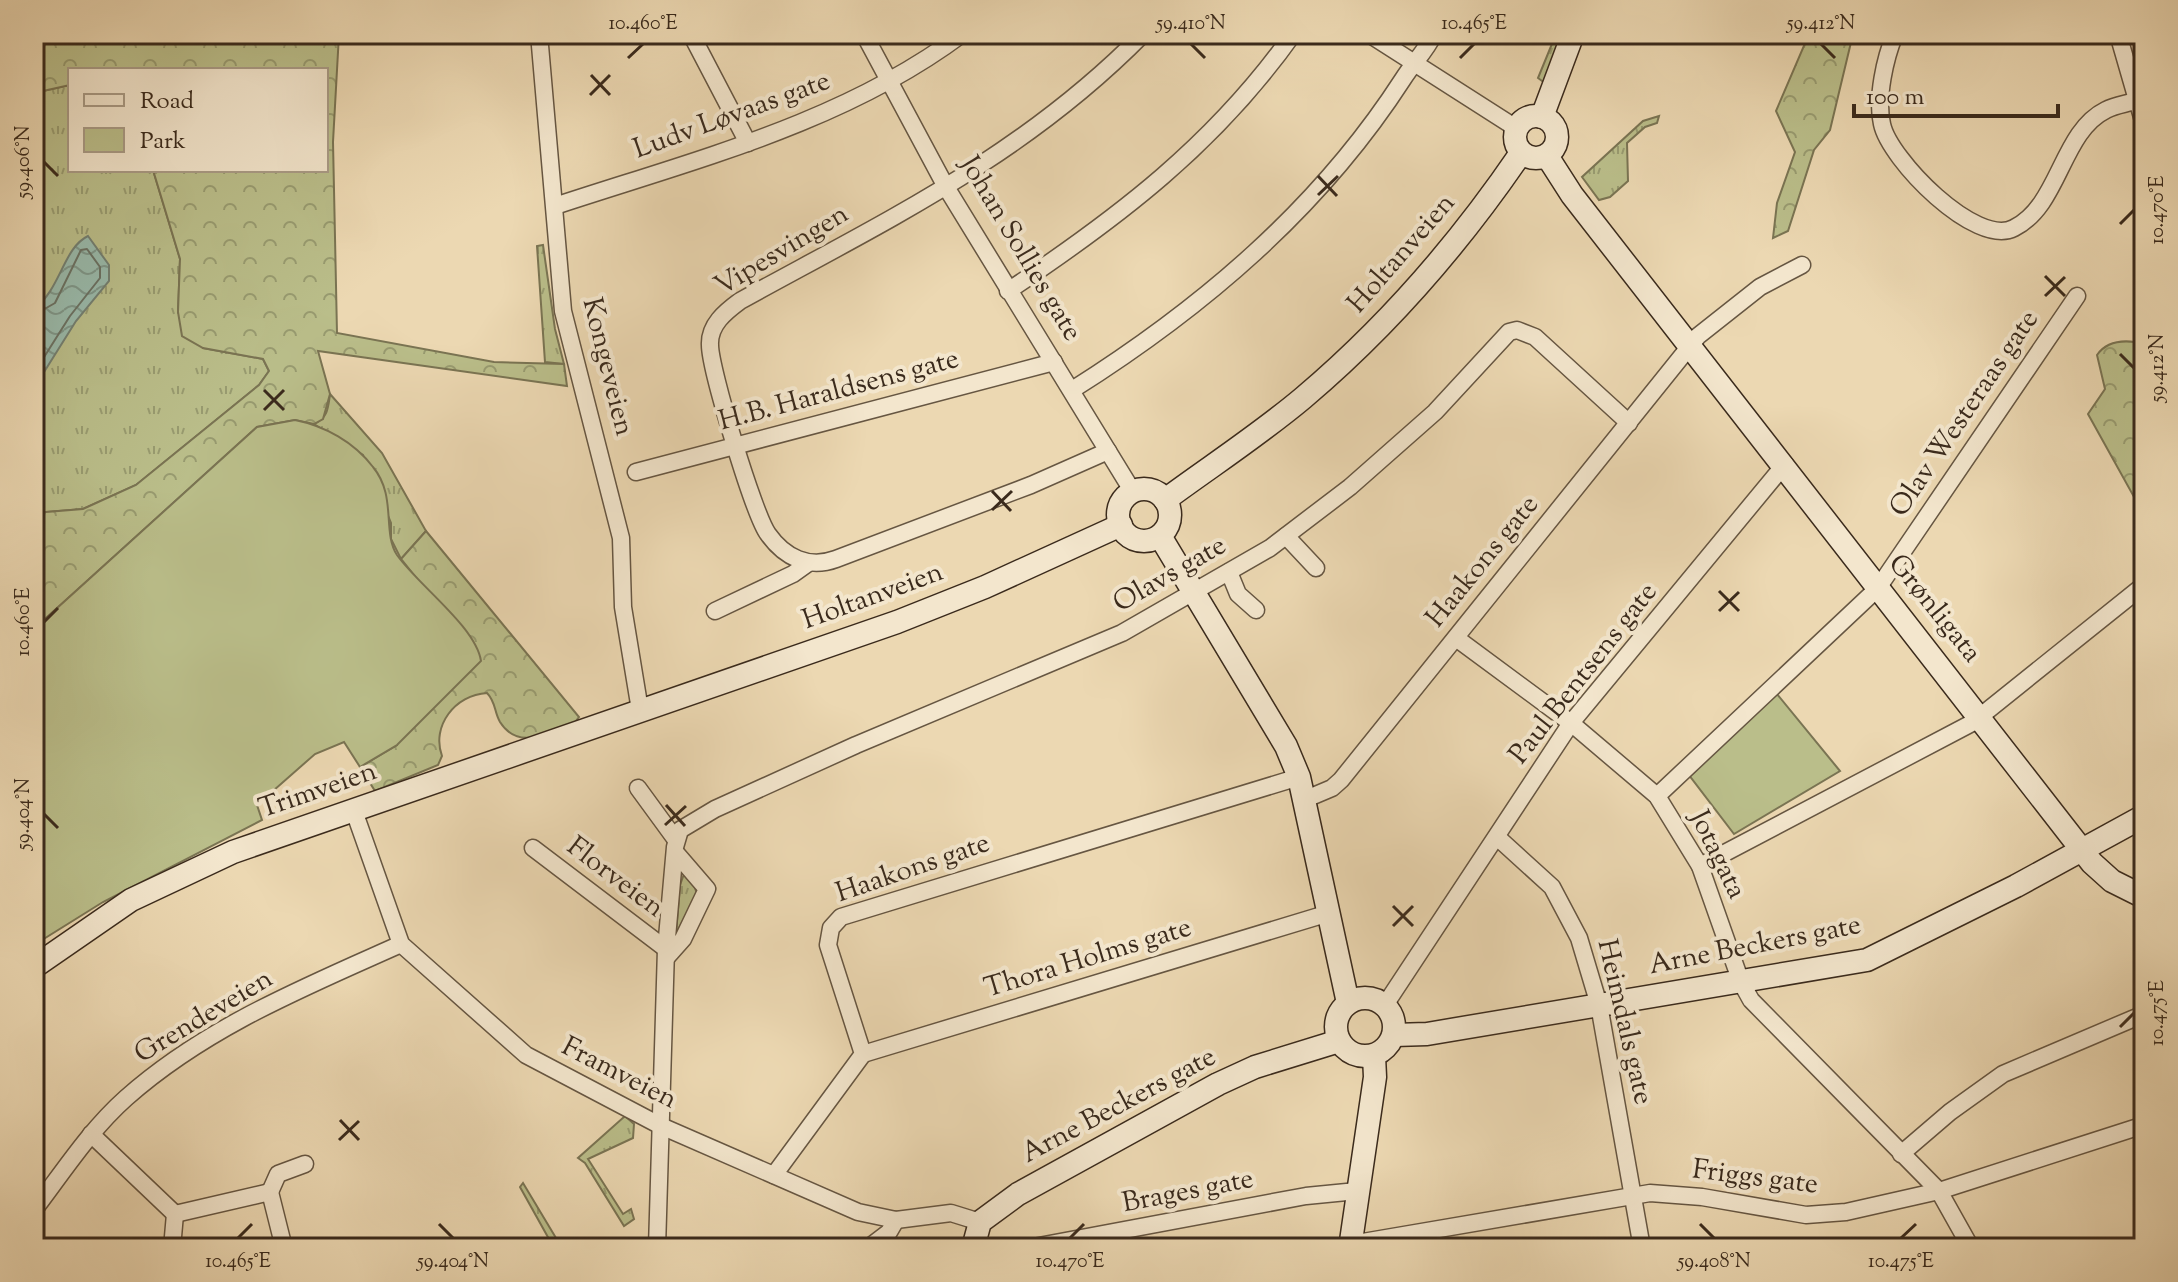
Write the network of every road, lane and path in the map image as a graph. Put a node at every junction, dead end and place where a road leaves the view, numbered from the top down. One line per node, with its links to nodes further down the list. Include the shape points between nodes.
1 (539, 34): 22 (street, Kongeveien)
2 (691, 34): 18 (street)
3 (864, 34): 13 (street, Johan Sollies gate)
4 (962, 34): 13 (street, Ludv Løvaas gate)
5 (1143, 34): 21 (street, Vipesvingen, via 1082,93 1023,139)
6 (1293, 34): 24 (street, via 1219,124 1158,183 1096,233)
7 (1369, 34): 12 (street)
8 (1434, 34): 12 (street)
9 (1573, 34): 15 (main road)
10 (1895, 34): 14 (street, via 1885,69 1881,121 1889,145 1959,215 1981,229 1999,234 2017,227 2044,198 2093,119 2106,109)
11 (2123, 36): 14 (street)
12 (1413, 64): 17 (street); 28 (street, via 1304,207 1183,314)
13 (889, 80): 18 (street, Ludv Løvaas gate); 21 (street, Johan Sollies gate)
14 (2135, 101): 16 (street)
15 (1542, 117): 17 (main road, via 1529,117); 20 (main road, via 1557,134)
16 (2144, 124)
17 (1516, 128): 19 (main road)
18 (748, 143): 22 (street, Ludv Løvaas gate)
19 (1521, 153): 20 (main road, via 1533,159); 35 (main road, Holtanveien, via 1431,273 1369,339 1302,399)
20 (1547, 156): 26 (main road, Grønligata)
21 (946, 187): 24 (street, Johan Sollies gate); 30 (street, Vipesvingen, via 740,301 718,321 710,346)
22 (555, 206): 48 (street, Kongeveien, via 563,311 621,538 623,607)
23 (1802, 265): 26 (street, via 1760,287)
24 (1008, 291): 27 (street, Johan Sollies gate)
25 (2077, 296): 43 (street, Olav Westeraas gate)
26 (1690, 344): 29 (street, Haakons gate); 32 (main road, Grønligata)
27 (1054, 362): 28 (street, Johan Sollies gate); 30 (street, H.B. Haraldsens gate)
28 (1072, 390): 31 (street, Johan Sollies gate)
29 (1629, 423): 38 (street, Olavs gate, via 1535,337 1509,332 1435,412); 47 (street, Haakons gate)
30 (735, 444): 33 (street, H.B. Haraldsens gate); 39 (street, Vipesvingen, via 767,533)
31 (1108, 451): 34 (street, Johan Sollies gate); 39 (street, via 836,559)
32 (1785, 464): 43 (main road, Grønligata); 50 (street, Paul Bentsens gate)
33 (636, 472)
34 (1133, 492): 35 (main road, via 1154,491); 36 (main road, via 1122,502)
35 (1165, 500): 37 (main road, via 1170,519)
36 (1121, 525): 37 (main road, via 1134,539); 48 (main road, Holtanveien, via 897,622)
37 (1160, 536): 44 (main road)
38 (1286, 536): 40 (street); 41 (street, Olavs gate)
39 (807, 564): 46 (street)
40 (1316, 568)
41 (1229, 572): 44 (street, Olavs gate); 45 (street, via 1238,594)
42 (2144, 585): 49 (street)
43 (1878, 588): 49 (main road, Grønligata); 53 (street, Olav Westeraas gate)
44 (1193, 593): 51 (main road, via 1286,746); 58 (street, Olavs gate, via 1122,633 715,809 680,830)
45 (1256, 610)
46 (715, 611)
47 (1456, 638): 50 (street, Jotagata); 54 (street, Haakons gate, via 1341,780)
48 (640, 710): 55 (main road, Trimveien)
49 (1981, 717): 60 (main road, Grønligata); 61 (street)
50 (1571, 723): 53 (street, Jotagata); 57 (street, Paul Bentsens gate)
51 (1299, 777): 54 (main road); 74 (street, Haakons gate, via 849,912 828,936)
52 (638, 788): 58 (street)
53 (1657, 796): 61 (street, Jotagata)
54 (1306, 799): 63 (main road)
55 (354, 811): 64 (street, Framveien); 66 (main road, Trimveien, via 181,875 98,921)
56 (2144, 816): 60 (main road, Arne Beckers gate)
57 (1497, 837): 69 (street, Paul Bentsens gate); 70 (street, Heimdals gate, via 1552,887 1579,938)
58 (676, 847): 65 (street); 65 (street, via 707,889 688,931)
59 (533, 848): 65 (street, Florveien)
60 (2083, 851): 62 (main road, Grønligata, via 2112,881); 67 (main road, Arne Beckers gate, via 1867,960)
61 (1700, 866): 67 (street, Jotagata)
62 (2144, 897)
63 (1329, 913): 68 (main road); 74 (street, Thora Holms gate)
64 (401, 944): 77 (street, Framveien, via 526,1055); 78 (street, Grendeveien, via 282,998 204,1041 125,1099)
65 (666, 953): 77 (street)
66 (34, 967)
67 (1741, 982): 70 (main road, Arne Beckers gate); 79 (street, Jotagata, via 1760,1013)
68 (1348, 1003): 69 (main road, via 1371,998); 73 (main road, via 1336,1021)
69 (1385, 1005): 72 (main road)
70 (1599, 1005): 72 (main road, Arne Beckers gate); 85 (street, Heimdals gate)
71 (2144, 1014): 79 (street, via 2003,1074)
72 (1394, 1035): 75 (main road)
73 (1339, 1041): 75 (main road, via 1354,1055); 89 (main road, Arne Beckers gate, via 1218,1084 1007,1201)
74 (863, 1054): 81 (street)
75 (1374, 1056): 82 (main road)
76 (2144, 1125): 83 (street, Friggs gate)
77 (661, 1126): 81 (street, Framveien); 93 (street)
78 (91, 1134): 86 (street, Grendeveien); 87 (street)
79 (1901, 1154): 83 (street, Jotagata)
80 (305, 1164): 84 (street, via 278,1174)
81 (774, 1175): 88 (street, Framveien, via 858,1212)
82 (1357, 1191): 90 (main road); 96 (street, Brages gate)
83 (1939, 1191): 85 (street, Friggs gate, via 1846,1212 1806,1215 1702,1197); 98 (street, Jotagata)
84 (270, 1192): 87 (street); 92 (street)
85 (1633, 1196): 90 (street, Friggs gate); 97 (street, Heimdals gate)
86 (34, 1210)
87 (175, 1214): 91 (street)
88 (896, 1220): 89 (street, Framveien, via 951,1213); 94 (street)
89 (980, 1222): 95 (main road)
90 (1351, 1246)
91 (172, 1248)
92 (284, 1248)
93 (657, 1248)
94 (868, 1248)
95 (973, 1248)
96 (1028, 1248)
97 (1642, 1248)
98 (1971, 1248)

